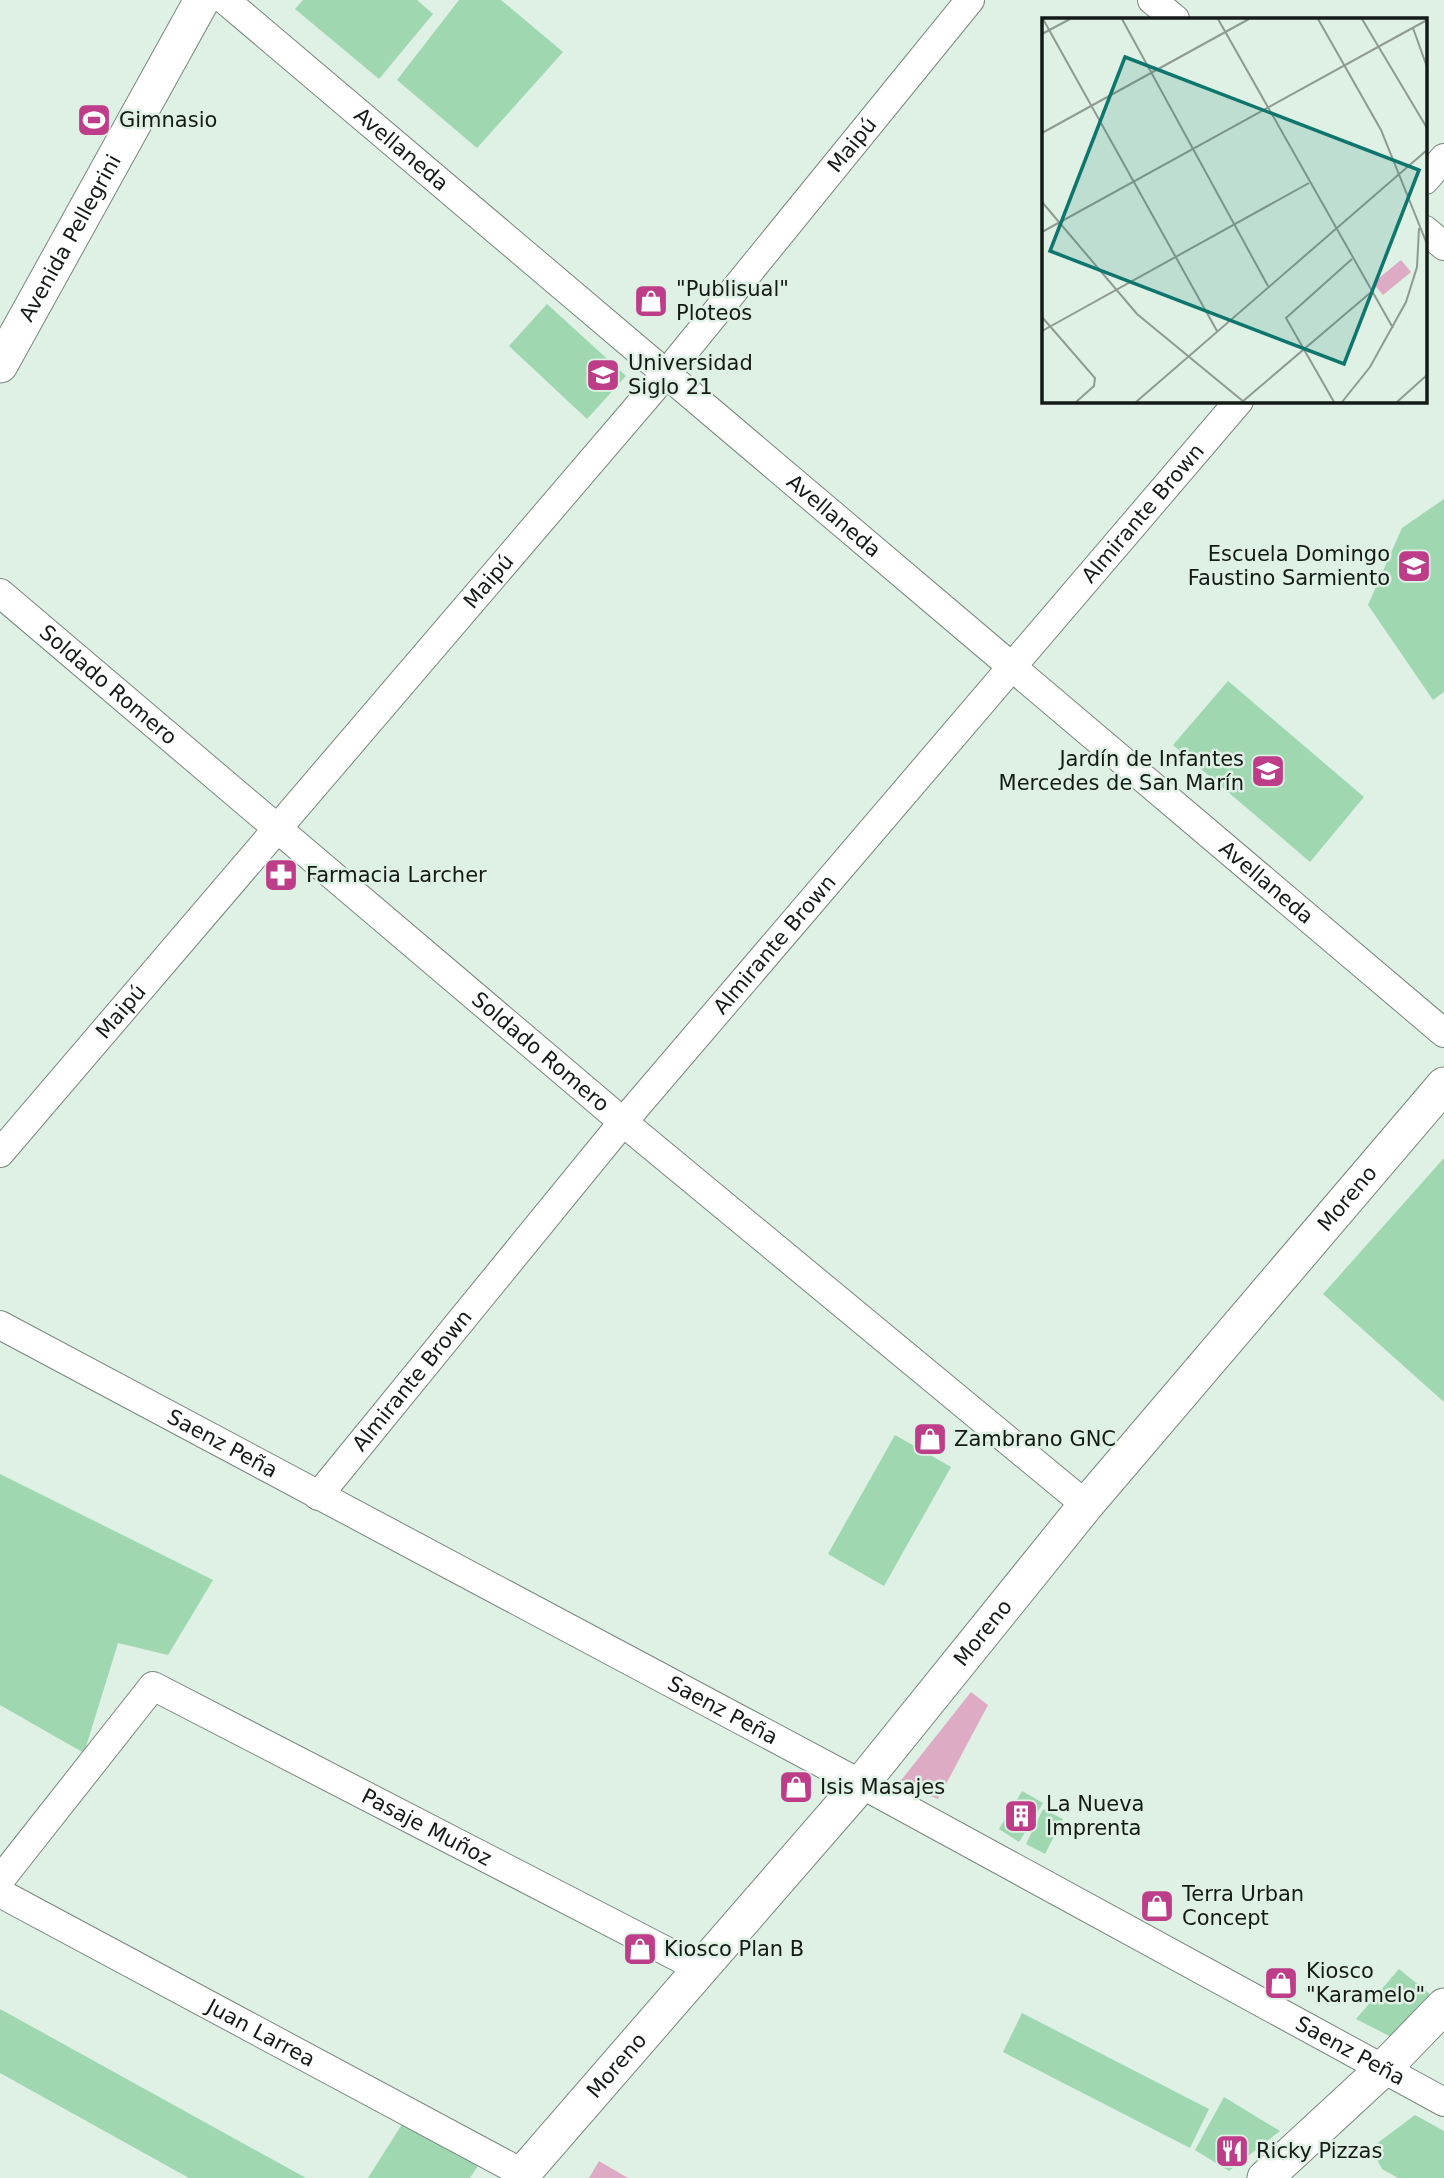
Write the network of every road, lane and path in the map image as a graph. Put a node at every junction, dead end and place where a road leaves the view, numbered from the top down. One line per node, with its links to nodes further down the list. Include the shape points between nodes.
1 (202, 0): 10 (street, Avenida Pellegrini)
2 (225, 0): 11 (street, Avellaneda)
3 (970, 0): 11 (street, Maipú)
4 (1152, 0): 5 (street)
5 (1174, 18)
6 (1444, 158): 7 (street)
7 (1426, 179)
8 (1426, 231): 9 (street)
9 (1444, 246)
10 (0, 365)
11 (666, 374): 14 (street, Avellaneda); 15 (street, Maipú)
12 (1238, 402): 14 (street, Almirante Brown)
13 (0, 593): 15 (street, Soldado Romero)
14 (1014, 668): 16 (street, Avellaneda); 18 (street, Almirante Brown)
15 (276, 829): 18 (street, Soldado Romero); 19 (street, Maipú)
16 (1444, 1033)
17 (1444, 1085): 22 (street, Moreno)
18 (623, 1122): 21 (street, Almirante Brown); 22 (street, Soldado Romero)
19 (0, 1153)
20 (0, 1325): 21 (street, Saenz Peña)
21 (318, 1496): 23 (street, Saenz Peña)
22 (1086, 1505): 23 (street, Moreno)
23 (861, 1784): 26 (street, Moreno); 28 (street, Saenz Peña)
24 (0, 1880): 26 (street, Pasaje Muñoz, via 153,1686)
25 (0, 1893): 30 (street, Juan Larrea)
26 (701, 1969): 30 (street, Moreno)
27 (1444, 2006): 28 (street)
28 (1384, 2068): 29 (street, Saenz Peña); 31 (street)
29 (1444, 2102)
30 (521, 2176)
31 (1265, 2178)

